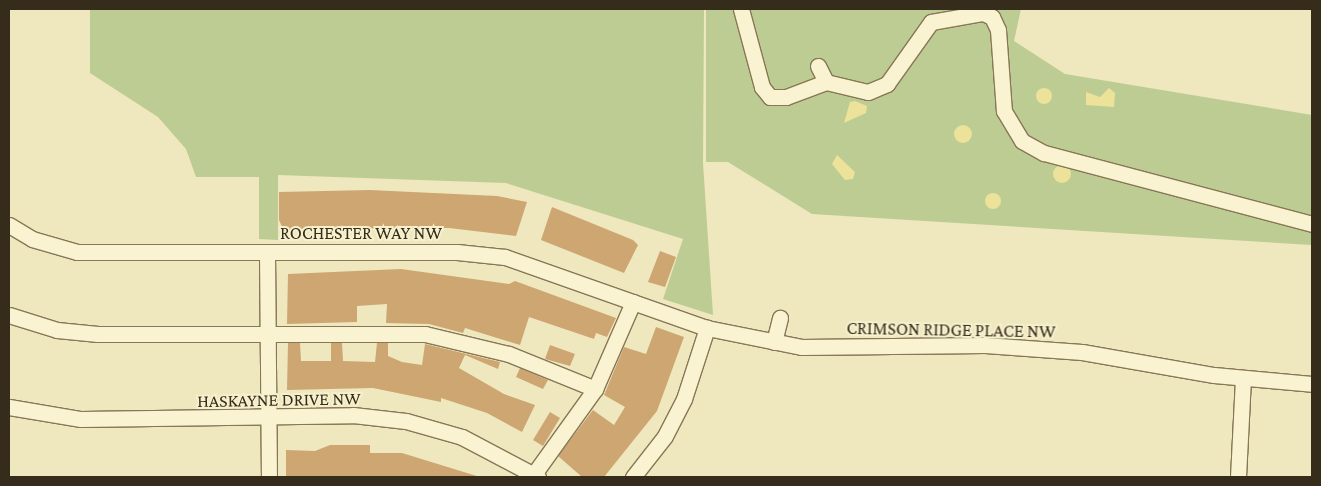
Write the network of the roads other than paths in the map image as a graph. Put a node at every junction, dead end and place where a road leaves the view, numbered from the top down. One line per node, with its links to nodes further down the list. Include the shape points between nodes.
1 (742, 9): 4 (street, via 755,67 770,97 802,95)
2 (984, 11): 4 (street, via 931,22 886,84 868,92); 5 (street, via 992,17 998,30 1004,111 1022,141 1044,153)
3 (818, 66): 4 (street)
4 (826, 82)
5 (1312, 224)
6 (9, 225): 7 (street, ROCHESTER WAY NW, via 32,239 77,252)
7 (267, 252): 8 (street, ROCHESTER WAY NW, via 457,252 505,257); 12 (street)
8 (633, 302): 11 (street, ROCHESTER WAY NW); 16 (street)
9 (9, 316): 12 (street, via 57,330 98,334)
10 (780, 318): 13 (street)
11 (708, 328): 13 (street, CRIMSON RIDGE PLACE NW); 21 (street, via 684,399 665,436)
12 (268, 333): 16 (street, via 425,334 509,354); 18 (street)
13 (774, 342): 14 (street, CRIMSON RIDGE PLACE NW, via 801,347 986,346 1082,352)
14 (1243, 379): 15 (street, CRIMSON RIDGE PLACE NW); 22 (street)
15 (1312, 384)
16 (595, 389): 19 (street)
17 (9, 407): 18 (street, HASKAYNE DRIVE NW, via 81,419)
18 (269, 418): 19 (street, HASKAYNE DRIVE NW, via 354,415 406,421 462,437); 20 (street)
19 (536, 476)
20 (268, 477)
21 (632, 477)
22 (1238, 477)

